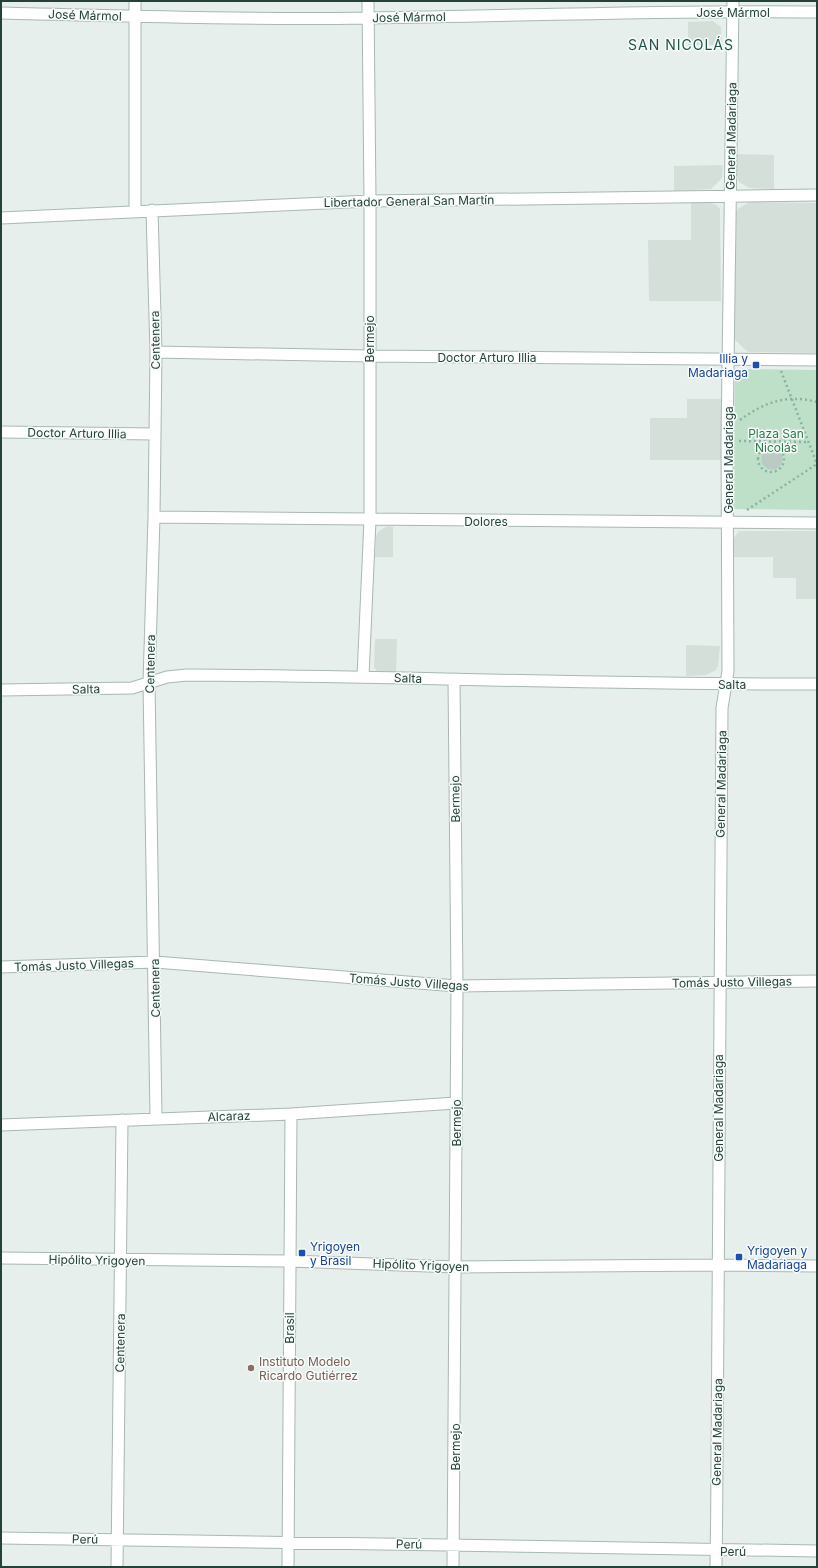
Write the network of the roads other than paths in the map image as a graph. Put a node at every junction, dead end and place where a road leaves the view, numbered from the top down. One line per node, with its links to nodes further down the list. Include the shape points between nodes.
1 (135, 1): 6 (street)
2 (368, 1): 7 (street, Bermejo)
3 (733, 6): 4 (street, José Mármol); 7 (street, José Mármol); 8 (street, General Madariaga)
4 (817, 12)
5 (1, 13): 6 (street, José Mármol)
6 (136, 16): 7 (street, José Mármol); 11 (street)
7 (368, 18): 10 (street, Bermejo)
8 (731, 195): 9 (street, Libertador General San Martín); 10 (street, Libertador General San Martín); 16 (street, General Madariaga)
9 (817, 195)
10 (370, 201): 12 (street, Libertador General San Martín); 15 (street, Bermejo)
11 (135, 210): 12 (street, Libertador General San Martín); 13 (street, Libertador General San Martín)
12 (152, 210): 14 (street, Centenera)
13 (1, 218)
14 (156, 352): 15 (street, Doctor Arturo Illia); 19 (street, Centenera)
15 (369, 356): 16 (street, Doctor Arturo Illia); 21 (street, Bermejo)
16 (728, 359): 17 (street, Doctor Arturo Illia); 22 (street, General Madariaga)
17 (817, 360)
18 (1, 432): 19 (street, Doctor Arturo Illia)
19 (154, 434): 20 (street, Centenera)
20 (154, 517): 21 (street, Dolores); 26 (street, Centenera)
21 (370, 520): 22 (street, Dolores); 24 (street, Bermejo)
22 (728, 523): 23 (street, Dolores); 27 (street, General Madariaga)
23 (817, 523)
24 (363, 676): 25 (street, Salta); 26 (street, Salta, via 187,675 166,677)
25 (454, 679): 27 (street, Salta); 34 (street, Bermejo)
26 (149, 683): 29 (street, Salta, via 126,688); 30 (street, Centenera)
27 (726, 684): 28 (street, Salta); 33 (street, General Madariaga, via 722,708)
28 (817, 684)
29 (1, 690)
30 (155, 962): 31 (street, Tomás Justo Villegas); 34 (street, Tomás Justo Villegas); 37 (street, Centenera)
31 (1, 967)
32 (817, 981): 33 (street, Tomás Justo Villegas)
33 (718, 982): 34 (street, Tomás Justo Villegas); 43 (street, General Madariaga)
34 (457, 986): 35 (street, Bermejo)
35 (456, 1103): 36 (street, Alcaraz); 45 (street, Bermejo)
36 (291, 1114): 37 (street, Alcaraz); 42 (street, Brasil)
37 (156, 1118): 38 (street, Alcaraz)
38 (122, 1120): 39 (street, Alcaraz); 41 (street, Centenera)
39 (1, 1125)
40 (1, 1258): 41 (street, Hipólito Yrigoyen)
41 (121, 1260): 42 (street, Hipólito Yrigoyen); 47 (street, Centenera)
42 (289, 1261): 45 (street, Hipólito Yrigoyen); 48 (street, Brasil)
43 (718, 1265): 44 (street, Hipólito Yrigoyen); 45 (street, Hipólito Yrigoyen); 50 (street, General Madariaga)
44 (817, 1266)
45 (456, 1267): 49 (street, Bermejo)
46 (1, 1538): 47 (street, Perú)
47 (117, 1540): 48 (street, Perú); 52 (street, Centenera)
48 (289, 1542): 49 (street, Perú); 53 (street, Brasil)
49 (454, 1545): 50 (street, Perú); 54 (street, Bermejo)
50 (716, 1550): 51 (street, Perú); 55 (street, General Madariaga)
51 (817, 1551)
52 (117, 1567)
53 (288, 1567)
54 (454, 1567)
55 (716, 1567)

